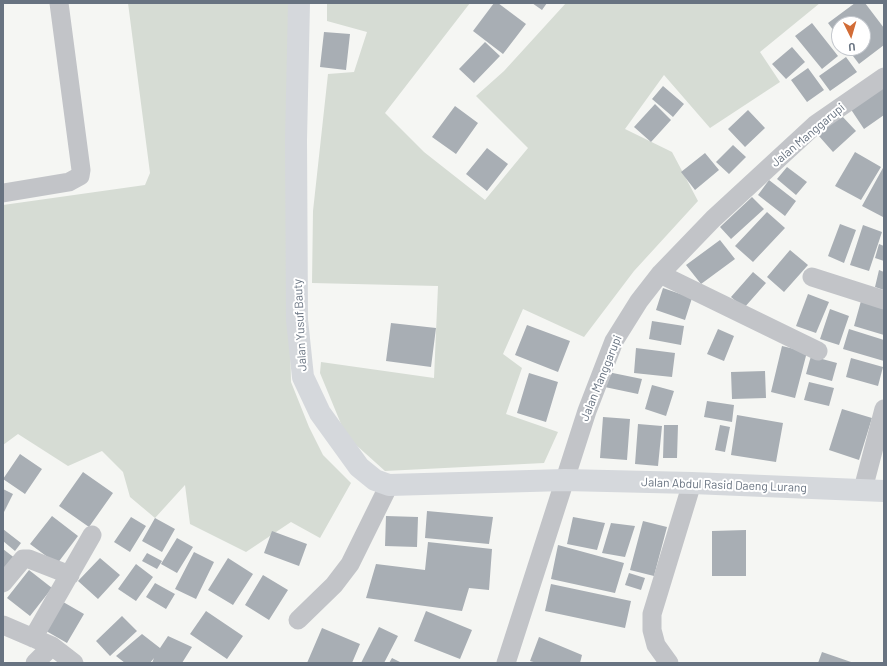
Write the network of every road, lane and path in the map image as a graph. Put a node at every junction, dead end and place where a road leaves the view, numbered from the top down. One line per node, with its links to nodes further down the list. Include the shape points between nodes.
1 (59, 3): 4 (street, via 80,176 69,182)
2 (299, 3): 12 (street, Jalan Yusuf Bauty, via 296,140 297,312 303,377 320,413 359,467 375,480)
3 (884, 76): 5 (street, Jalan Manggarupi, via 798,139)
4 (3, 193)
5 (660, 274): 8 (street); 10 (street, Jalan Manggarupi, via 639,301 614,341 587,411)
6 (812, 277): 7 (street)
7 (884, 300)
8 (818, 351)
9 (884, 408): 13 (street)
10 (565, 480): 11 (street, Jalan Abdul Rasid Daeng Lurang); 12 (street, Jalan Yusuf Bauty); 23 (street, Jalan Manggarupi)
11 (692, 483): 13 (street, Jalan Abdul Rasid Daeng Lurang); 24 (street, via 652,614 652,630 656,645)
12 (389, 485): 17 (street, via 350,564 334,585)
13 (874, 490)
14 (92, 535): 15 (street)
15 (70, 575): 16 (street, via 23,559); 19 (street)
16 (3, 583)
17 (298, 620)
18 (3, 625): 19 (street)
19 (33, 638): 20 (street)
20 (52, 646): 21 (street); 22 (street)
21 (35, 663)
22 (74, 663)
23 (506, 663)
24 (669, 663)

